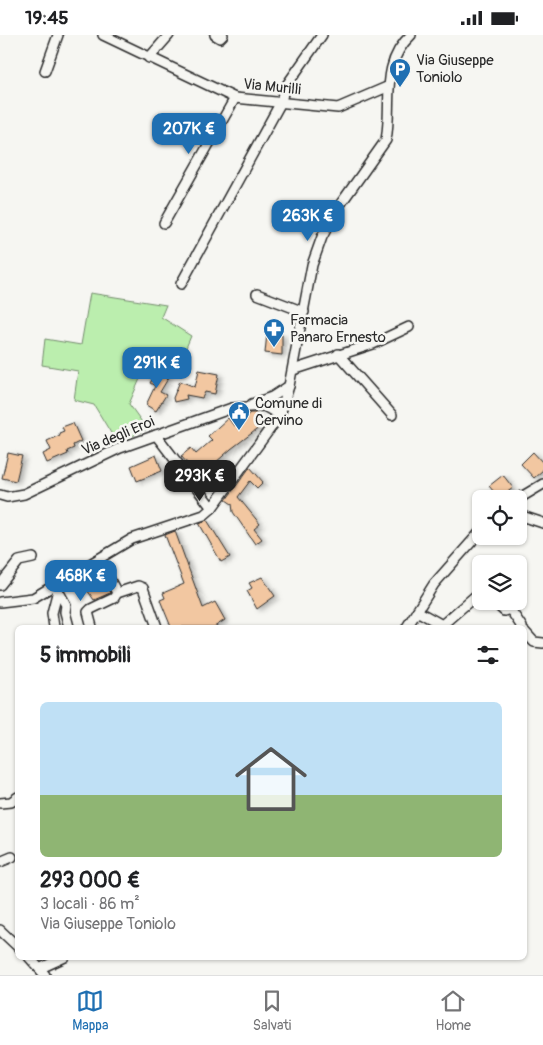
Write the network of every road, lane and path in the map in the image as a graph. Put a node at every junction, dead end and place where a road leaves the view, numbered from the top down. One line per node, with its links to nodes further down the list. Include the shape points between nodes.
1 (58, 35): 9 (street)
2 (103, 35): 8 (street, Via Murilli)
3 (169, 35): 8 (street)
4 (215, 35): 5 (street, via 220,38)
5 (223, 35)
6 (322, 35): 12 (street, via 284,89)
7 (411, 35): 10 (street, via 394,57)
8 (149, 58): 11 (street, Via Murilli)
9 (45, 71)
10 (387, 87): 12 (street, Via Murilli, via 338,108); 16 (street, via 386,141 337,209 322,237 312,265)
11 (234, 98): 12 (street, Via Murilli); 13 (street)
12 (281, 102): 14 (street)
13 (164, 223)
14 (181, 284)
15 (257, 294): 16 (street)
16 (304, 313): 19 (street)
17 (409, 327): 18 (street, via 373,344)
18 (338, 355): 19 (street); 23 (street)
19 (293, 370): 20 (street)
20 (290, 385): 21 (street, Via degli Eroi, via 272,397); 22 (street)
21 (250, 405): 22 (street, Via degli Eroi, via 264,406); 24 (street, Via degli Eroi)
22 (280, 415): 28 (street)
23 (392, 415)
24 (156, 435): 27 (street, Via degli Eroi, via 24,494); 28 (street)
25 (543, 484): 26 (street)
26 (527, 494)
27 (0, 495)
28 (212, 507): 33 (street, via 193,520 132,539)
29 (527, 518): 30 (street)
30 (543, 523)
31 (472, 541): 41 (street, via 445,570)
32 (33, 558): 34 (street, via 19,561)
33 (99, 559): 35 (street); 37 (street)
34 (0, 585)
35 (57, 587): 39 (street, via 33,598); 42 (street, via 52,613); 43 (street, via 66,605)
36 (0, 592): 39 (street)
37 (117, 593): 44 (street, via 114,598 88,612); 45 (street, via 138,586 143,588)
38 (472, 599): 48 (street)
39 (1, 602)
40 (511, 610): 49 (street)
41 (417, 611): 46 (street); 47 (street)
42 (54, 625)
43 (68, 625)
44 (91, 625)
45 (156, 625)
46 (408, 625)
47 (440, 625)
48 (443, 625)
49 (521, 625)
50 (527, 634): 51 (street, via 534,642)
51 (543, 643)
52 (15, 799): 53 (street)
53 (0, 803)
54 (12, 857): 55 (street)
55 (0, 862)
56 (0, 930): 57 (street)
57 (15, 944)
58 (32, 960): 60 (street)
59 (61, 960): 60 (street)
60 (43, 972)

